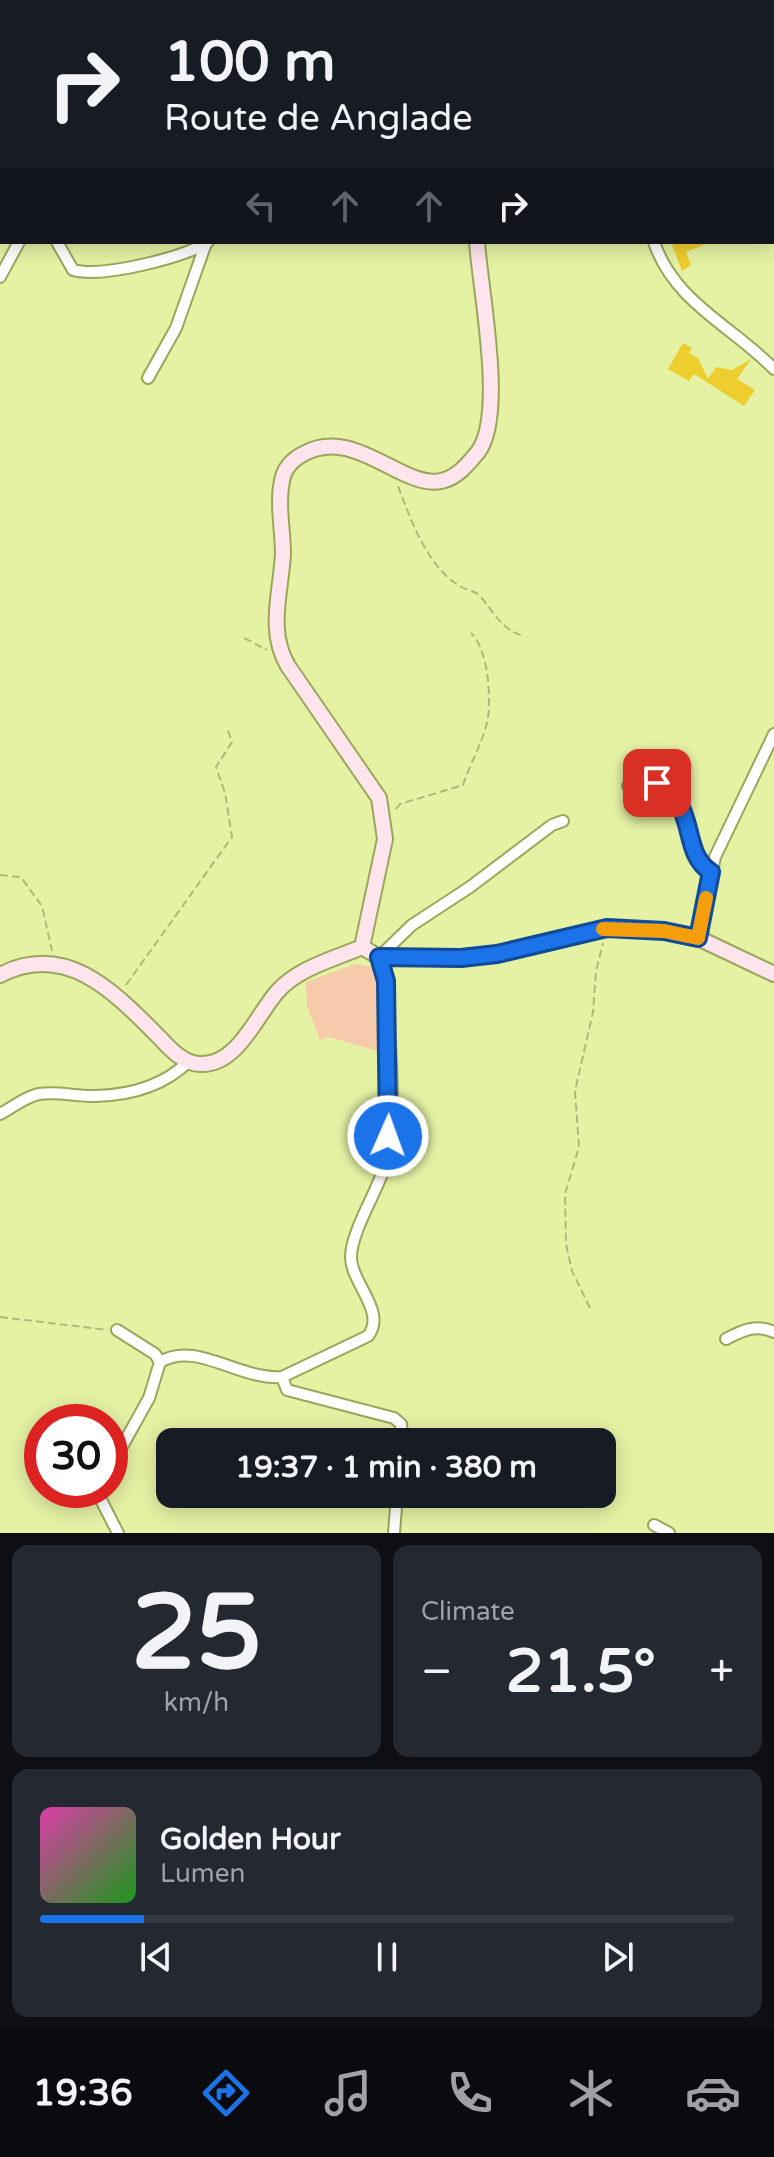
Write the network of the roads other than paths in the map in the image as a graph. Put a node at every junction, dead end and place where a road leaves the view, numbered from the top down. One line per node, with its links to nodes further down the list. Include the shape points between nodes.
1 (18, 244): 7 (street)
2 (58, 244): 3 (street, via 73,270 86,274)
3 (204, 244)
4 (207, 244): 9 (street, via 176,328)
5 (477, 244): 15 (street, via 489,353 489,412 481,448 464,468 438,482 346,449 324,447 307,451 285,470 281,483 283,554 276,629 281,654 379,798 384,814 385,839)
6 (655, 244): 8 (street, via 662,265 682,292)
7 (0, 277)
8 (774, 369)
9 (148, 378)
10 (774, 734): 13 (street)
11 (628, 786): 13 (street, via 664,787 683,810 698,863)
12 (563, 821): 16 (street, via 412,925)
13 (711, 872): 14 (street)
14 (698, 938): 16 (street, via 607,928 497,954); 17 (street)
15 (362, 947): 16 (street); 19 (street, via 287,982 238,1045 217,1061)
16 (379, 957): 25 (street, via 386,981 388,1136 383,1170 350,1254 373,1311 372,1329 368,1336)
17 (774, 974)
18 (0, 975): 19 (street, via 31,964 87,973)
19 (189, 1061): 20 (street, via 172,1077 135,1091 36,1094)
20 (0, 1114)
21 (117, 1330): 24 (street)
22 (774, 1332): 23 (street, via 743,1329)
23 (726, 1339)
24 (160, 1362): 25 (street, via 189,1354 238,1372); 27 (street, via 149,1398)
25 (282, 1377): 26 (street, via 287,1390 394,1418)
26 (401, 1428)
27 (128, 1436)
28 (105, 1508): 31 (street)
29 (396, 1508): 32 (street)
30 (654, 1525): 33 (street)
31 (118, 1533)
32 (394, 1533)
33 (669, 1533)

